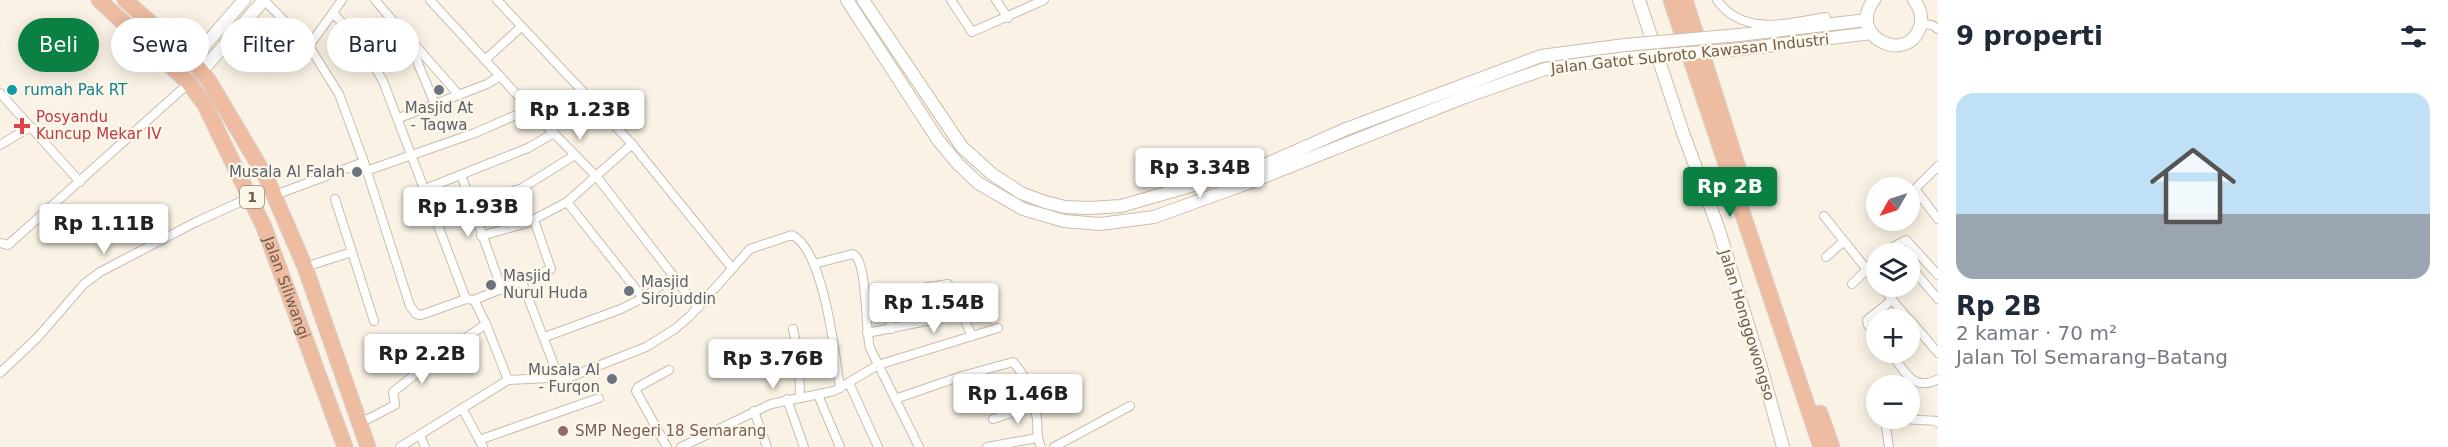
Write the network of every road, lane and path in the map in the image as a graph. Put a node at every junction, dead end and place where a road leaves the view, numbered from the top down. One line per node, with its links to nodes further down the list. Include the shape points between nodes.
1 (99, 0): 42 (highway, Jalan Siliwangi / 1)
2 (125, 0): 22 (highway, Jalan Siliwangi / 1)
3 (244, 0): 33 (street)
4 (264, 0): 23 (street); 35 (street)
5 (342, 0): 21 (street)
6 (375, 0): 24 (street)
7 (430, 0): 37 (street)
8 (497, 0): 29 (street)
9 (847, 0): 31 (street, Jalan Gatot Subroto Kawasan Industri, bridge, via 938,140 978,183 1023,210 1064,221 1100,224 1154,217 1545,69)
10 (863, 0): 28 (street, Jalan Gatot Subroto Kawasan Industri, bridge, via 970,156 1021,193 1065,207 1089,208 1121,206 1267,164 1346,129 1535,58 1560,52)
11 (951, 0): 25 (street, via 972,32)
12 (996, 0): 25 (street)
13 (1044, 0): 20 (street)
14 (1639, 0): 149 (street, Jalan Honggowongso, via 1718,227)
15 (1671, 0): 150 (highway)
16 (1685, 0): 151 (highway)
17 (1717, 0): 28 (street, via 1731,15 1754,24 1771,26 1826,17)
18 (1874, 0): 26 (street)
19 (1914, 0): 27 (street, via 1920,9)
20 (1032, 3): 25 (street)
21 (333, 13): 32 (street); 47 (street, via 366,51)
22 (144, 18)
23 (282, 18)
24 (390, 18)
25 (1008, 18)
26 (1867, 20): 28 (street, Jalan Gatot Subroto Kawasan Industri); 31 (street)
27 (1921, 24): 30 (street); 31 (street, via 1913,38 1899,45 1883,43)
28 (1827, 26)
29 (521, 27): 37 (street); 50 (street)
30 (1938, 29)
31 (1872, 33)
32 (315, 38)
33 (209, 48)
34 (419, 51): 44 (street)
35 (209, 53)
36 (315, 56): 54 (street, via 339,94)
37 (485, 60): 41 (street)
38 (419, 66): 45 (street)
39 (190, 72): 42 (highway)
40 (201, 72): 60 (highway, Jalan Siliwangi / 1, via 217,91)
41 (500, 76): 44 (street); 46 (street)
42 (184, 78): 58 (street); 61 (highway, Jalan Siliwangi / 1, via 205,105)
43 (0, 93): 48 (street)
44 (459, 95): 45 (street)
45 (435, 104): 47 (street)
46 (530, 109): 49 (street); 53 (street)
47 (399, 118): 53 (street)
48 (33, 128): 51 (street); 58 (street)
49 (554, 133): 52 (street); 56 (street)
50 (632, 144): 57 (street); 77 (street)
51 (0, 145)
52 (575, 155): 57 (street); 64 (street, via 522,188)
53 (412, 156): 54 (street); 59 (street)
54 (365, 166): 60 (street); 91 (street, via 410,306 416,314)
55 (1938, 166): 66 (street, via 1915,188)
56 (461, 175): 59 (street); 64 (street)
57 (597, 177): 63 (street); 81 (street)
58 (80, 182): 70 (street)
59 (425, 189): 91 (street)
60 (275, 195): 76 (highway, Jalan Siliwangi / 1)
61 (251, 197): 110 (street, via 100,272); 135 (highway, Jalan Siliwangi / 1, via 290,292)
62 (335, 199): 72 (street)
63 (567, 202): 67 (street); 89 (street)
64 (471, 206): 68 (street)
65 (1824, 216): 69 (street)
66 (1938, 218)
67 (534, 220): 68 (street); 83 (street, via 551,269)
68 (481, 236): 85 (street)
69 (1843, 242): 74 (street); 78 (street)
70 (4, 244): 71 (street)
71 (0, 251)
72 (352, 252): 76 (street); 97 (street)
73 (1920, 255): 80 (street)
74 (1826, 257)
75 (814, 264): 77 (street, via 792,235 750,249); 87 (street, via 856,255 863,273); 117 (street, via 824,291)
76 (304, 267): 129 (highway, Jalan Siliwangi / 1)
77 (732, 268): 93 (street)
78 (1866, 269)
79 (1866, 271): 84 (street)
80 (1938, 275)
81 (674, 276): 89 (street); 93 (street)
82 (1920, 278): 90 (street)
83 (522, 282): 85 (street); 105 (street)
84 (1852, 284)
85 (502, 290): 91 (street)
86 (888, 295): 87 (street); 101 (street); 104 (street, via 948,284)
87 (865, 297): 102 (street)
88 (1890, 297): 92 (street)
89 (643, 298): 105 (street)
90 (1938, 299)
91 (470, 300): 98 (street)
92 (1892, 300): 94 (street); 95 (street)
93 (698, 308): 112 (street, via 646,347)
94 (1881, 309)
95 (1900, 309)
96 (936, 319): 101 (street)
97 (374, 321)
98 (486, 324): 114 (street); 129 (street, via 393,392 395,405)
99 (998, 328): 104 (street)
100 (793, 329): 120 (street)
101 (891, 329): 102 (street)
102 (867, 333): 108 (street)
103 (1920, 333): 106 (street)
104 (972, 336): 108 (street)
105 (544, 337): 112 (street)
106 (1938, 353)
107 (1899, 363): 111 (street)
108 (878, 365): 115 (street); 122 (street)
109 (669, 370): 139 (street, via 636,391)
110 (0, 373)
111 (1908, 375)
112 (559, 378): 114 (street)
113 (1938, 379): 116 (street)
114 (508, 380): 125 (street)
115 (849, 383): 117 (street); 144 (street)
116 (1920, 385)
117 (840, 388): 118 (street)
118 (818, 395): 120 (street); 143 (street)
119 (599, 398): 134 (street)
120 (801, 398): 121 (street)
121 (787, 399): 126 (street); 142 (street)
122 (896, 399): 123 (street, via 1010,361 1029,386); 145 (street)
123 (1035, 405): 127 (street); 133 (street)
124 (1130, 406): 148 (street)
125 (462, 408): 132 (street); 134 (street)
126 (754, 411): 140 (street); 141 (street)
127 (993, 419)
128 (1920, 420): 130 (street)
129 (358, 421): 136 (highway, Jalan Siliwangi / 1)
130 (1938, 421)
131 (1886, 429): 152 (street)
132 (420, 435): 137 (street); 138 (street)
133 (1037, 438): 146 (street); 147 (street)
134 (481, 443)
135 (345, 447)
136 (368, 447)
137 (400, 447)
138 (425, 447)
139 (667, 447)
140 (681, 447)
141 (767, 447)
142 (804, 447)
143 (840, 447)
144 (878, 447)
145 (919, 447)
146 (987, 447)
147 (1041, 447)
148 (1054, 447)
149 (1782, 447)
150 (1821, 447)
151 (1832, 447)
152 (1889, 447)

